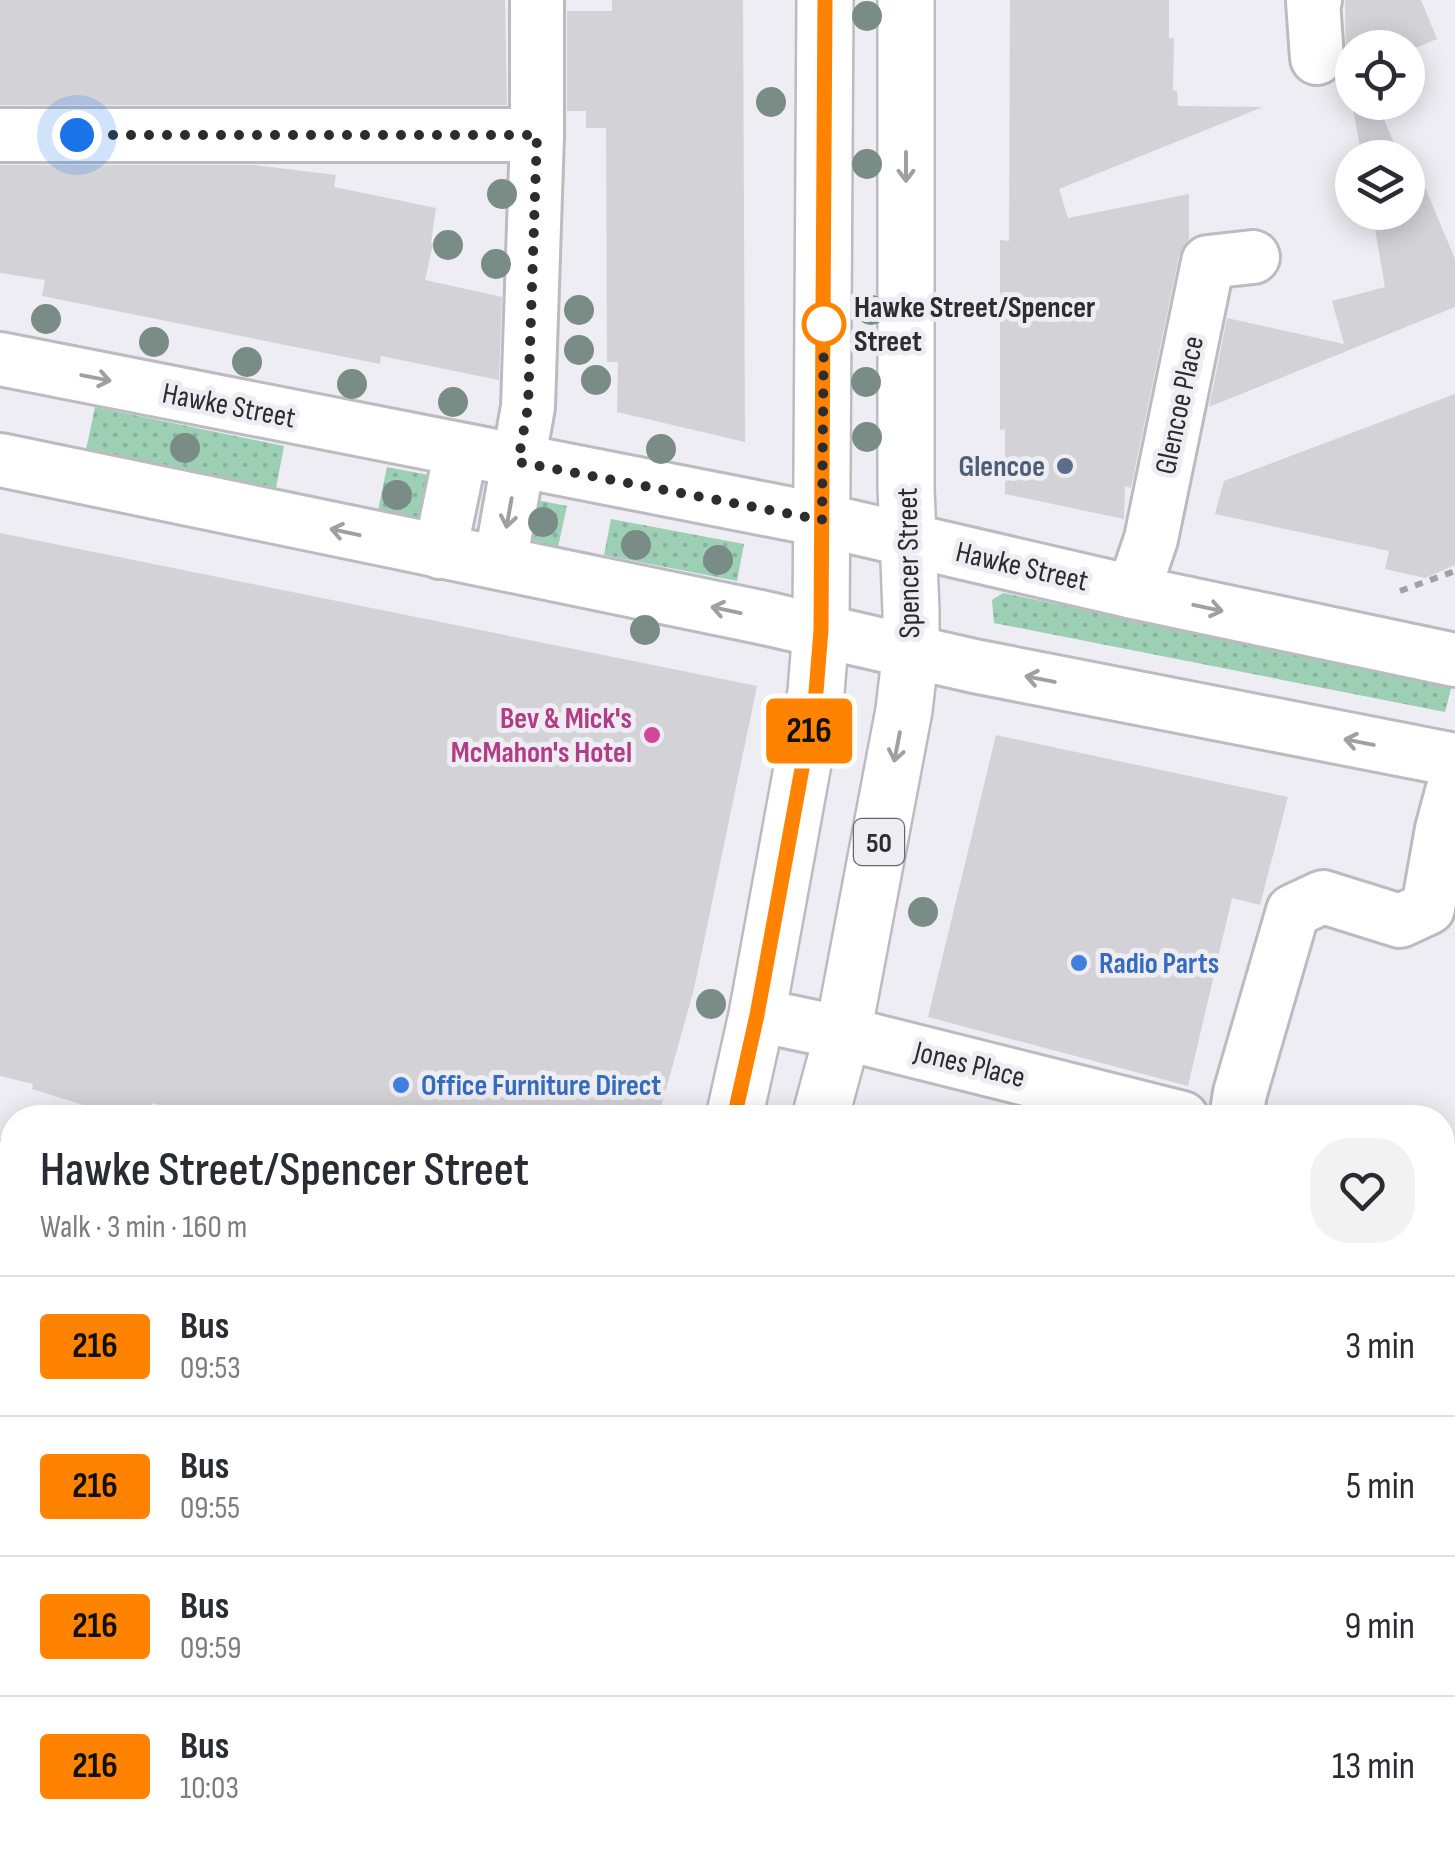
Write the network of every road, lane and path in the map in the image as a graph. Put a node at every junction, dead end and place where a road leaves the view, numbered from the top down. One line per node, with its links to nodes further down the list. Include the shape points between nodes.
1 (537, 0): 9 (street)
2 (826, 0): 6 (main road)
3 (906, 0): 7 (main road, Spencer Street / 50)
4 (1315, 0): 5 (street)
5 (1318, 58)
6 (826, 85): 7 (main road); 15 (main road)
7 (906, 90): 16 (main road, Spencer Street / 50, one-way to 16)
8 (0, 135): 9 (street)
9 (537, 135): 14 (street, via 528,407)
10 (1253, 257): 21 (street, Glencoe Place, via 1208,262 1151,540)
11 (0, 359): 12 (street, Hawke Street, one-way to 12)
12 (461, 451): 14 (street, Hawke Street); 17 (street)
13 (0, 460): 17 (street, one-way to 13)
14 (518, 462): 15 (street, Hawke Street); 18 (street, one-way to 18)
15 (822, 520): 16 (street, Hawke Street); 22 (main road)
16 (908, 541): 21 (street, Hawke Street); 23 (main road, Spencer Street / 50)
17 (440, 552): 18 (street)
18 (500, 563): 22 (street, one-way to 18)
19 (1455, 571): 20 (path)
20 (1400, 591)
21 (1133, 592): 24 (street, Hawke Street, one-way to 24)
22 (821, 630): 23 (street); 27 (main road, via 816,692)
23 (910, 650): 25 (street, one-way to 23); 28 (main road, Spencer Street / 50, one-way to 28)
24 (1455, 660)
25 (1455, 760)
26 (1455, 781): 32 (street, via 1428,908 1400,921 1323,897 1292,911)
27 (757, 1015): 28 (street, Jones Place); 29 (main road)
28 (843, 1033): 30 (main road, Spencer Street / 50); 31 (street, Jones Place)
29 (737, 1105)
30 (824, 1105)
31 (1130, 1105)
32 (1238, 1105)

